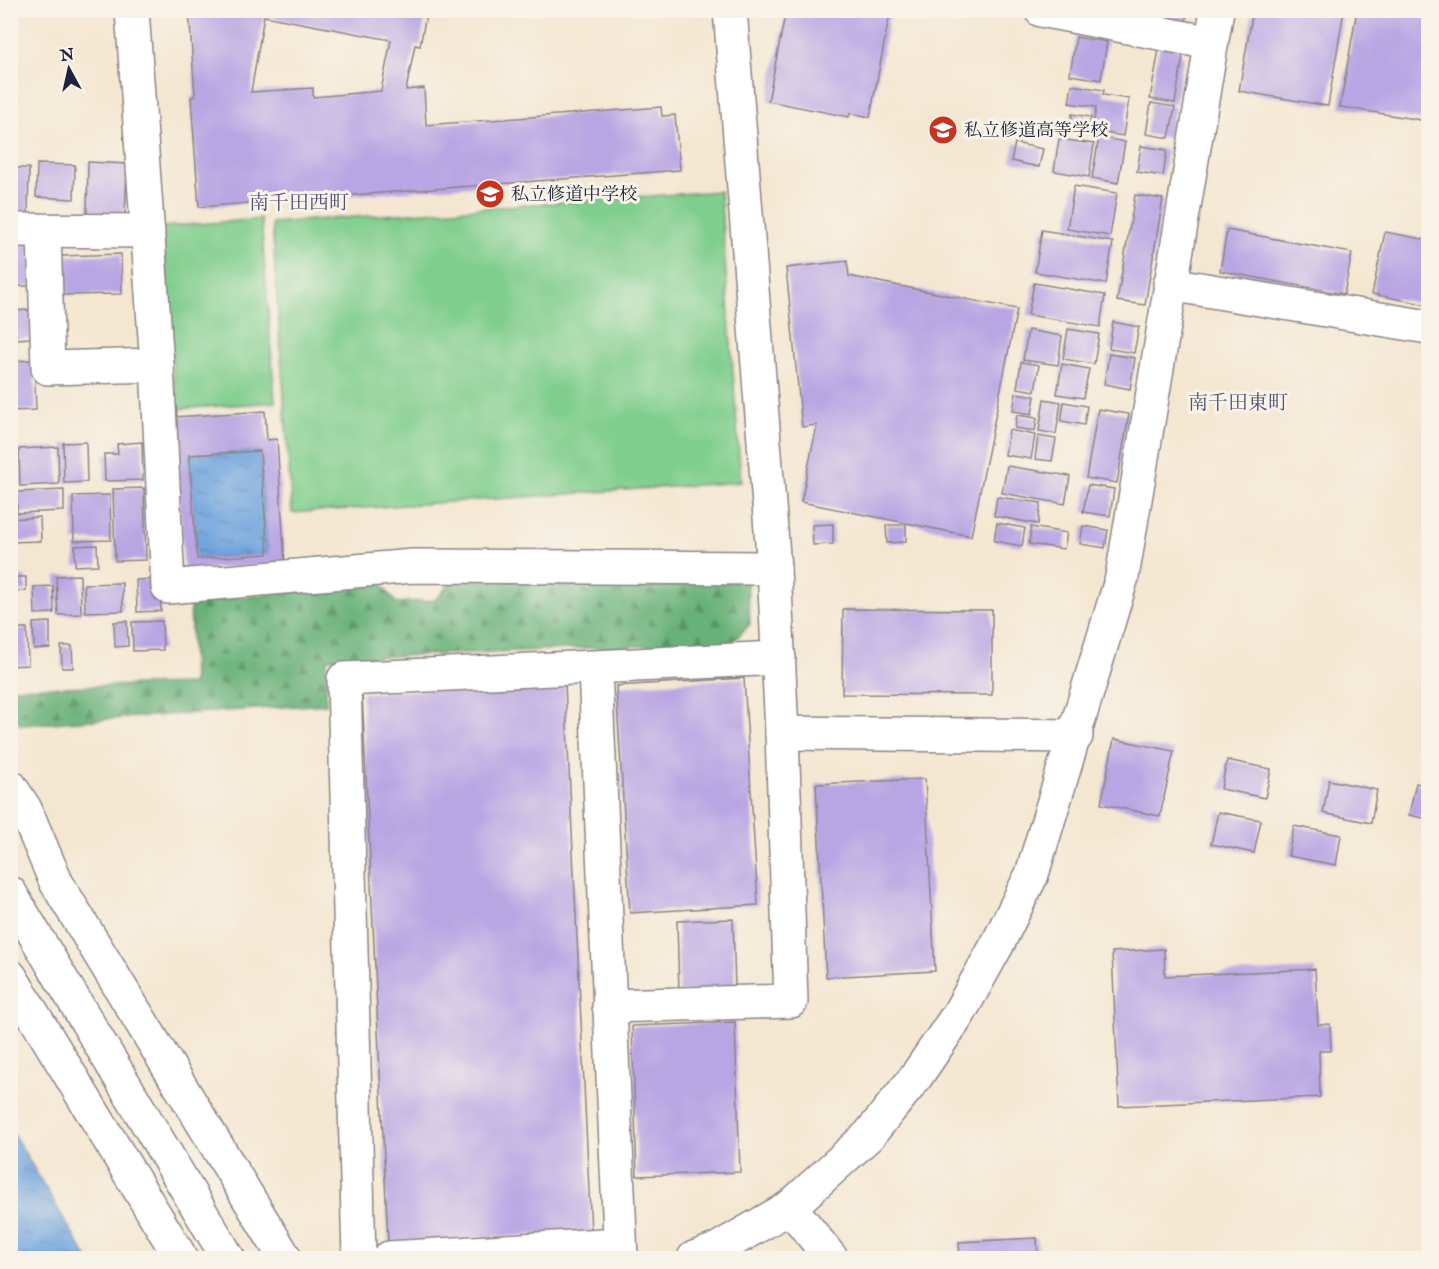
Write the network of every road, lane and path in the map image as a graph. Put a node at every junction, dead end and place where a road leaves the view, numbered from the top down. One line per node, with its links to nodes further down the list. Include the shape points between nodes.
1 (132, 10): 8 (street)
2 (730, 10): 12 (street)
3 (1041, 10): 5 (street)
4 (1216, 10): 5 (street)
5 (1211, 43): 9 (street)
6 (10, 230): 7 (street)
7 (44, 231): 8 (street); 11 (street, via 48,368)
8 (148, 231): 11 (street)
9 (1170, 284): 10 (street); 16 (street, via 1122,577)
10 (1428, 327)
11 (157, 365): 12 (street, via 168,587 413,566)
12 (774, 568): 13 (street)
13 (779, 658): 14 (street); 15 (street)
14 (595, 669): 20 (street); 26 (street, via 344,679)
15 (782, 734): 16 (street); 20 (street, via 791,1000)
16 (1076, 736): 21 (street, via 1032,874 958,1015 869,1135)
17 (10, 786): 25 (street, via 25,809 56,882)
18 (10, 893): 24 (street)
19 (10, 976): 23 (street)
20 (609, 1006): 22 (street)
21 (790, 1207): 28 (street, via 716,1250); 29 (street)
22 (620, 1251): 27 (street)
23 (181, 1258)
24 (228, 1258)
25 (285, 1258)
26 (359, 1258)
27 (389, 1258)
28 (694, 1258)
29 (831, 1258)

